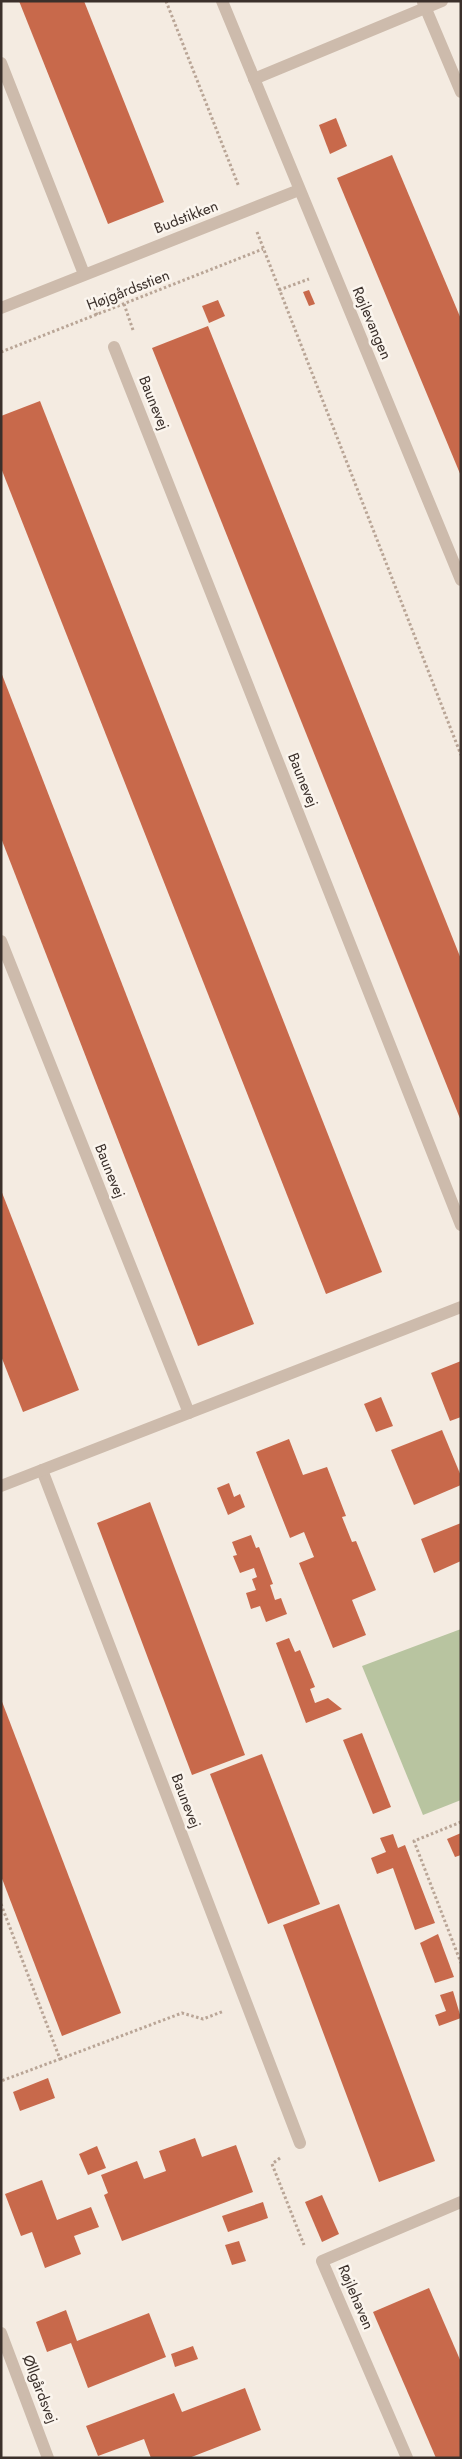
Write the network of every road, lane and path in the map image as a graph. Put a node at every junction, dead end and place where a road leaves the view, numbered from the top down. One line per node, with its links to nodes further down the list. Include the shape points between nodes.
1 (166, 1): 9 (path)
2 (222, 1): 6 (street, Røjlevangen)
3 (442, 1): 4 (street)
4 (424, 5): 6 (street); 7 (street)
5 (1, 62): 11 (street)
6 (254, 79): 8 (street, Røjlevangen)
7 (461, 92)
8 (299, 190): 9 (street, Budstikken); 17 (street, Røjlevangen)
9 (248, 211): 10 (path); 11 (street, Budstikken)
10 (263, 249): 13 (path); 16 (path, Højgårdsstien)
11 (84, 274): 14 (street, Budstikken)
12 (309, 279): 13 (path)
13 (279, 290): 18 (path)
14 (1, 308)
15 (114, 347): 20 (street, Baunevej)
16 (1, 352)
17 (461, 580)
18 (461, 755)
19 (1, 941): 22 (street, Baunevej)
20 (461, 1225)
21 (461, 1306): 22 (street)
22 (189, 1413): 23 (street)
23 (42, 1470): 24 (street); 28 (street, Baunevej)
24 (1, 1486)
25 (461, 1822): 27 (path, via 414,1841)
26 (1, 1904): 29 (path)
27 (461, 1963)
28 (246, 2002): 29 (path, via 203,2019 182,2013); 31 (street, Baunevej)
29 (60, 2059): 30 (path)
30 (1, 2082)
31 (300, 2143): 33 (path, via 272,2164 308,2253)
32 (461, 2202): 33 (street, Røjlehaven)
33 (322, 2261): 36 (street, Røjlehaven)
34 (1, 2332): 35 (street, Øllgårdsvej)
35 (48, 2458)
36 (407, 2458)

